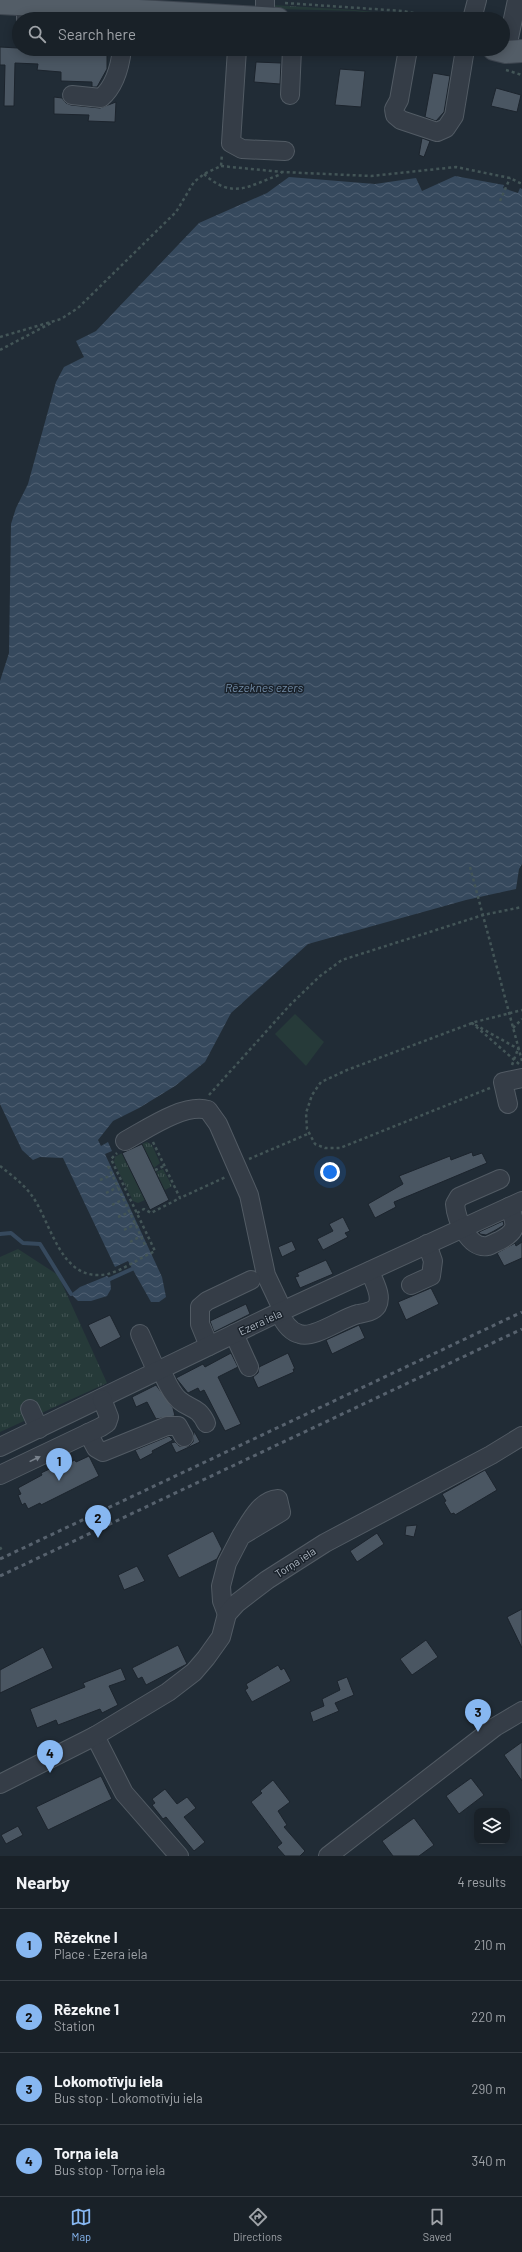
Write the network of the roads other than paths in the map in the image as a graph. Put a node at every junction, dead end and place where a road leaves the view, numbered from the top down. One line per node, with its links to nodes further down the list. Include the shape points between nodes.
1 (477, 0): 7 (street)
2 (517, 0): 8 (street)
3 (0, 3): 4 (main road)
4 (34, 7): 5 (main road)
5 (119, 10): 6 (main road)
6 (144, 12)
7 (474, 12)
8 (511, 54)
9 (121, 56): 14 (street, via 118,71 108,92 101,98)
10 (237, 56): 16 (street, via 231,143 242,149)
11 (292, 56): 15 (street)
12 (407, 56): 13 (street, via 399,100 394,108 395,116 437,132 446,128 454,116)
13 (464, 56)
14 (72, 95)
15 (290, 95)
16 (285, 151)
17 (522, 1078): 18 (street, via 503,1082)
18 (508, 1104)
19 (125, 1141): 27 (street, via 176,1114 198,1107 208,1110 218,1124 231,1171 249,1195 266,1275)
20 (500, 1178): 22 (street, via 459,1198 455,1209)
21 (516, 1204): 22 (street, Ezera iela); 22 (street, via 513,1231 487,1246 479,1245 471,1239)
22 (463, 1228): 23 (street, Ezera iela)
23 (427, 1244): 24 (street, Ezera iela); 26 (street, via 433,1261 431,1276)
24 (370, 1271): 27 (street, Ezera iela); 27 (street, via 378,1292 377,1306 372,1311 349,1316 309,1335 301,1335 294,1332 282,1319)
25 (251, 1280): 30 (street, via 207,1301 200,1307 200,1324)
26 (411, 1285)
27 (281, 1311): 29 (street, Ezera iela)
28 (140, 1334): 32 (street)
29 (234, 1334): 30 (street, Ezera iela); 31 (street)
30 (209, 1346): 32 (street, Ezera iela)
31 (249, 1367)
32 (159, 1371): 33 (street, Ezera iela); 35 (street, via 178,1399 201,1413)
33 (102, 1399): 36 (street, Ezera iela); 37 (street, via 109,1417 107,1422)
34 (30, 1409): 36 (street)
35 (206, 1423)
36 (39, 1429): 40 (street, Ezera iela)
37 (88, 1433): 39 (street, via 96,1448 103,1452 167,1426 178,1426); 41 (street, one-way to 37)
38 (522, 1436): 43 (street, Torņa iela, via 325,1543 267,1580)
39 (184, 1437)
40 (0, 1447)
41 (0, 1475)
42 (241, 1536): 43 (street, via 227,1563 221,1586 222,1601)
43 (227, 1614): 45 (street, via 221,1637 194,1672 168,1692)
44 (522, 1711): 48 (street, via 495,1727)
45 (95, 1736): 46 (street); 47 (street, via 124,1792)
46 (0, 1784)
47 (179, 1856)
48 (328, 1856)

